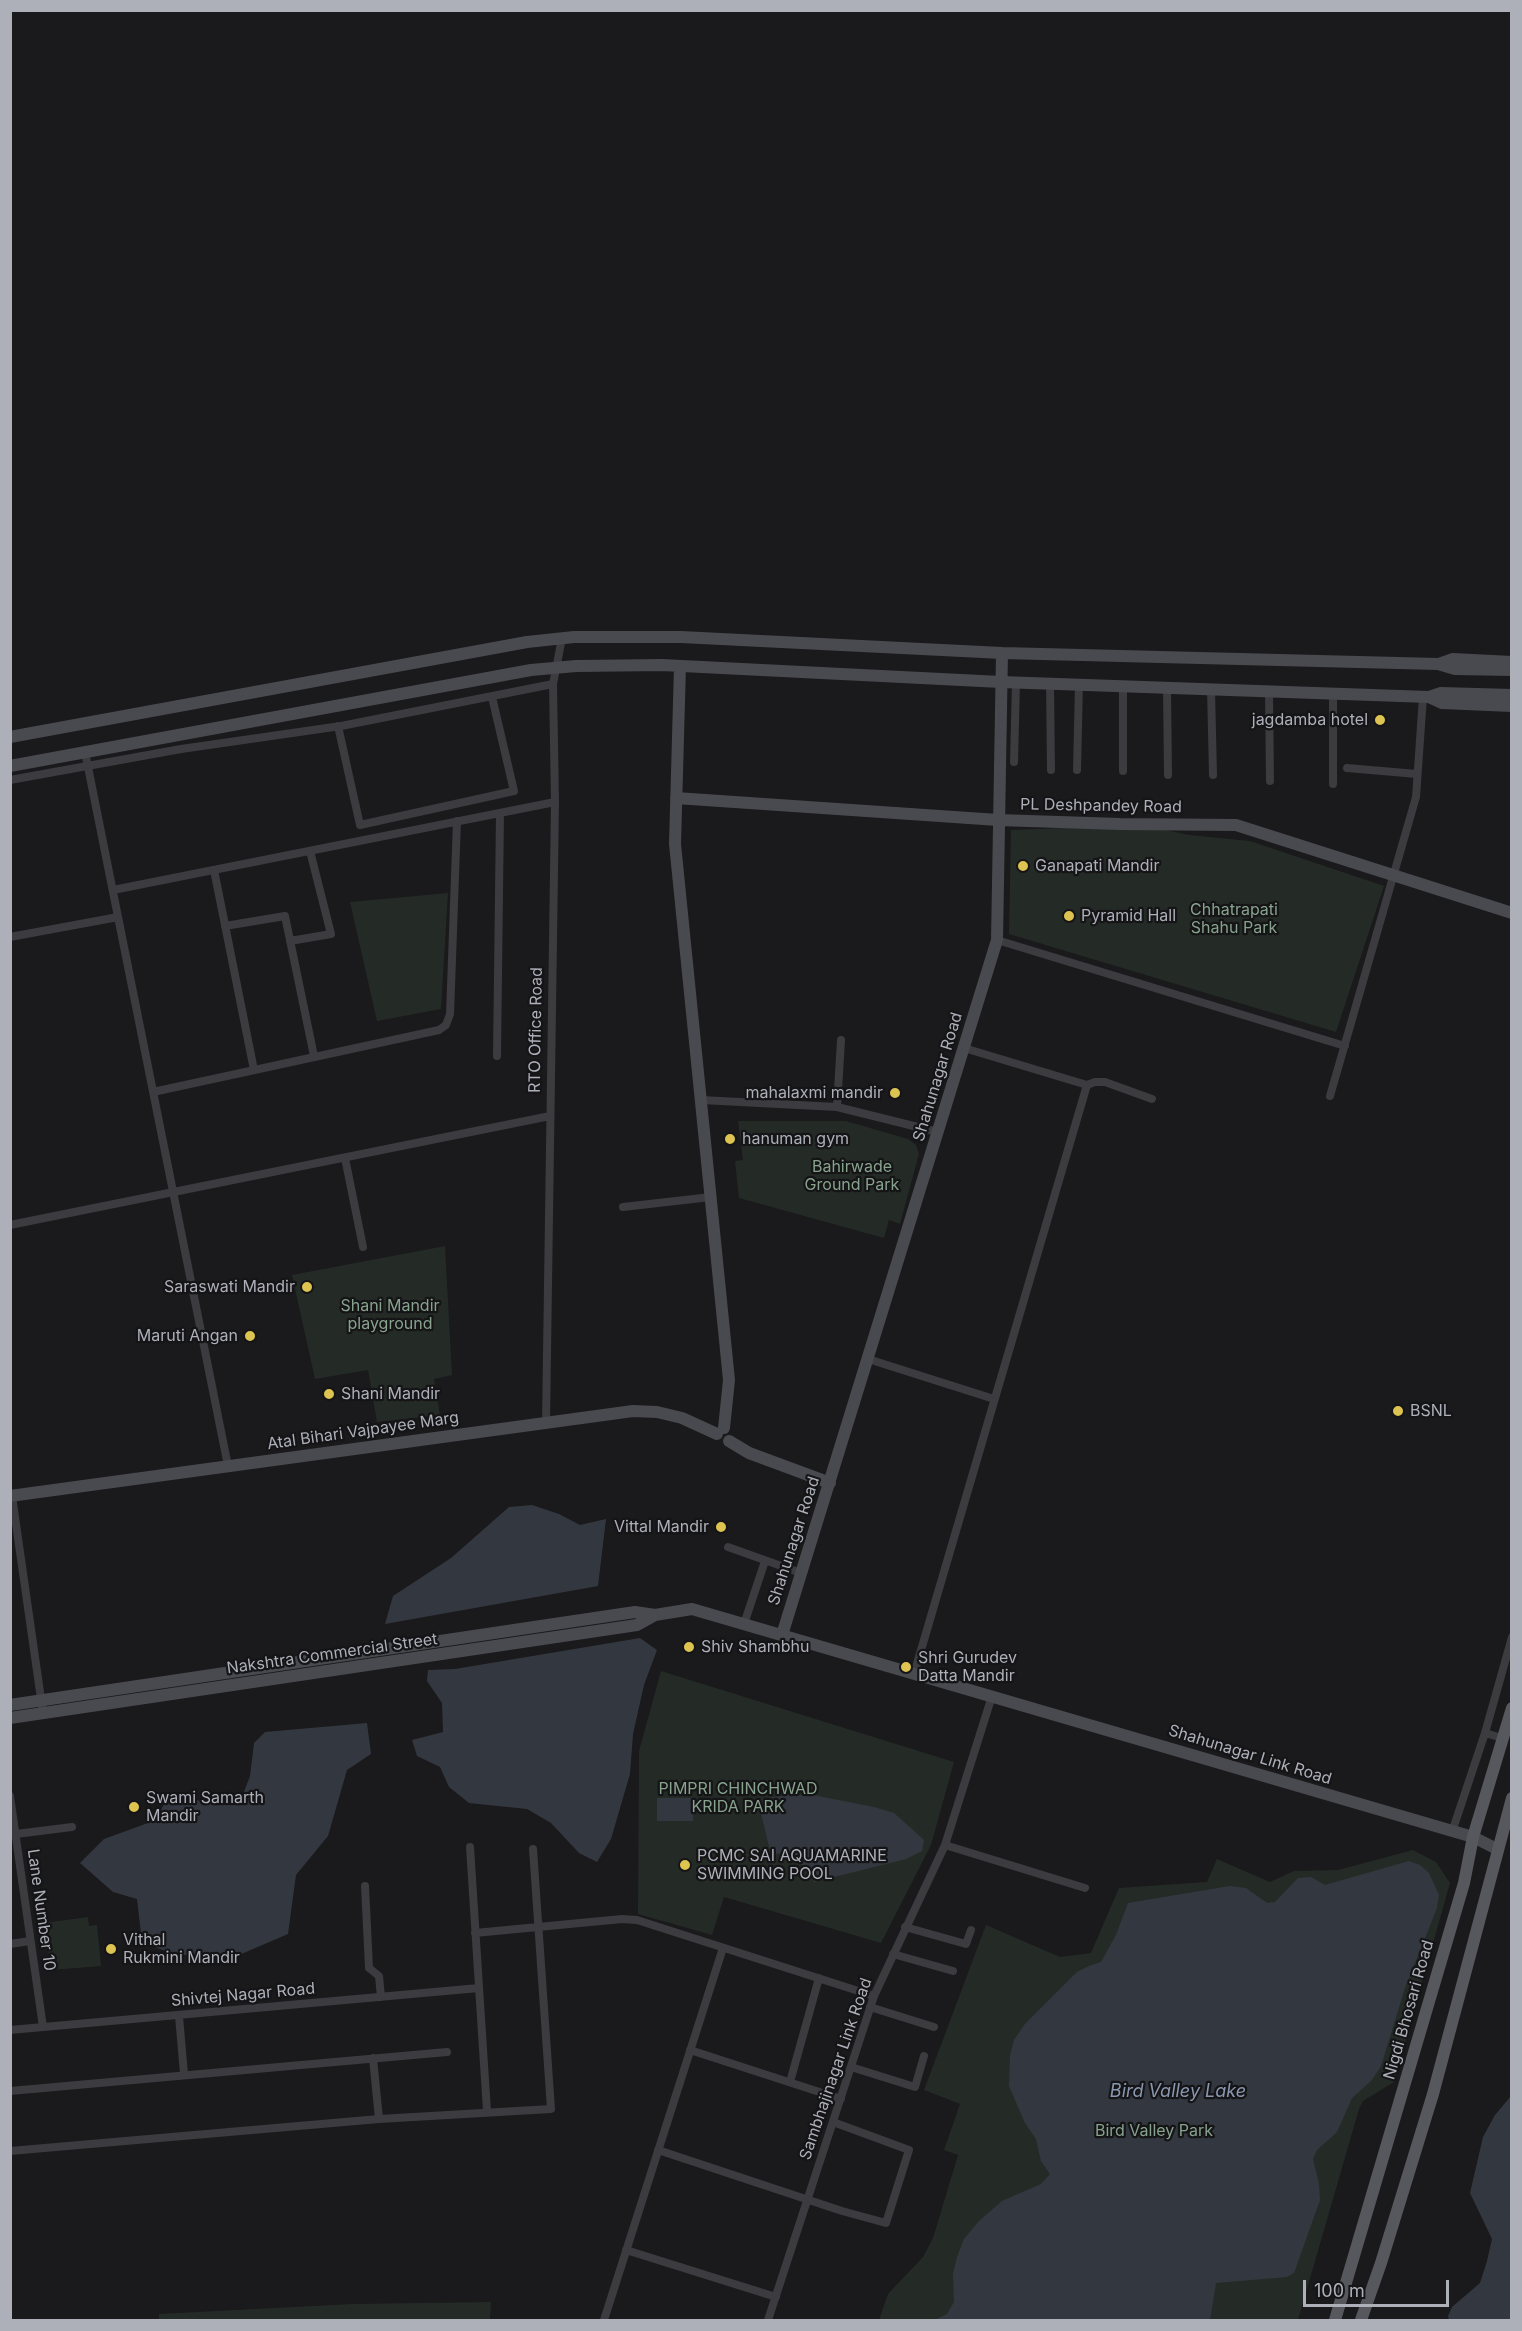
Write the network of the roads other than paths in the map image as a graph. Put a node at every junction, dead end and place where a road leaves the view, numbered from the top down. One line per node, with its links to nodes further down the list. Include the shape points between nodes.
1 (562, 638): 2 (street, via 681,637); 6 (street, RTO Office Road); 23 (street)
2 (1002, 653): 4 (street); 8 (street, Shahunagar Road)
3 (1512, 662): 4 (street, via 1453,659)
4 (1438, 664): 7 (street, via 1455,669)
5 (680, 666): 6 (street); 8 (street); 38 (street)
6 (555, 667): 11 (street, RTO Office Road); 24 (street)
7 (1512, 670)
8 (1002, 682): 9 (street); 41 (street, Shahunagar Road)
9 (1016, 682): 10 (street); 25 (street)
10 (1050, 683): 12 (street); 29 (street)
11 (553, 684): 20 (street); 39 (street, RTO Office Road)
12 (1079, 684): 13 (street); 30 (street)
13 (1123, 686): 14 (street); 31 (street)
14 (1167, 688): 15 (street); 33 (street)
15 (1211, 689): 16 (street); 34 (street)
16 (1269, 691): 17 (street); 36 (street)
17 (1333, 694): 19 (street); 37 (street)
18 (1512, 695): 19 (street)
19 (1431, 696): 21 (street, via 1442,703); 32 (street)
20 (492, 697): 22 (street); 22 (street, via 514,790 360,825)
21 (1512, 706)
22 (338, 726): 27 (street)
23 (10, 737)
24 (85, 752): 26 (street); 27 (street)
25 (1014, 762)
26 (10, 766)
27 (87, 766): 35 (street); 46 (street)
28 (1347, 768): 32 (street)
29 (1052, 770)
30 (1077, 770)
31 (1123, 771)
32 (1417, 774): 45 (street, via 1416,797)
33 (1168, 775)
34 (1213, 775)
35 (10, 780)
36 (1270, 781)
37 (1333, 784)
38 (676, 798): 41 (street, PL Deshpandey Road); 63 (street, via 675,844)
39 (555, 802): 40 (street); 65 (street, RTO Office Road)
40 (500, 813): 42 (street); 57 (street)
41 (998, 820): 45 (street, PL Deshpandey Road, via 1236,825); 51 (street, Shahunagar Road)
42 (457, 821): 43 (street); 56 (street, via 450,1014 446,1025 439,1030)
43 (310, 851): 44 (street); 52 (street, via 331,934)
44 (214, 870): 46 (street); 49 (street)
45 (1393, 876): 47 (street, PL Deshpandey Road); 54 (street)
46 (113, 891): 48 (street)
47 (1512, 913)
48 (118, 917): 50 (street); 60 (street)
49 (225, 926): 52 (street, via 285,916); 58 (street)
50 (10, 937)
51 (998, 940): 54 (street); 55 (street, Shahunagar Road)
52 (290, 941): 56 (street)
53 (841, 1040): 64 (street)
54 (1345, 1046): 61 (street)
55 (964, 1048): 59 (street); 66 (street, Shahunagar Road)
56 (314, 1056): 58 (street)
57 (497, 1056)
58 (254, 1070): 60 (street)
59 (1087, 1085): 62 (street, via 1105,1082); 74 (street)
60 (153, 1092): 68 (street)
61 (1330, 1096)
62 (1152, 1099)
63 (701, 1100): 64 (street); 69 (street)
64 (837, 1107): 66 (street)
65 (550, 1116): 67 (street); 75 (street, RTO Office Road)
66 (938, 1131): 73 (street, Shahunagar Road)
67 (345, 1158): 68 (street); 72 (street)
68 (173, 1192): 71 (street); 77 (street)
69 (711, 1197): 70 (street); 76 (street, via 729,1380)
70 (623, 1207)
71 (10, 1225)
72 (363, 1247)
73 (868, 1359): 74 (street); 78 (street, Shahunagar Road)
74 (994, 1400): 88 (street)
75 (546, 1423): 76 (street, Atal Bihari Vajpayee Marg, via 633,1411 657,1412); 77 (street, Atal Bihari Vajpayee Marg)
76 (721, 1431): 78 (street, via 730,1432 729,1441 749,1453)
77 (228, 1466): 79 (street, Atal Bihari Vajpayee Marg)
78 (830, 1483): 82 (street, Shahunagar Road)
79 (11, 1496): 90 (street)
80 (728, 1547): 81 (street)
81 (765, 1561): 82 (street); 84 (street)
82 (801, 1574): 85 (street, Shahunagar Road)
83 (655, 1615): 84 (street, Nakshtra Commercial Street, via 692,1609); 90 (street, Nakshtra Commercial Street, via 635,1612); 93 (street, Nakshtra Commercial Street, via 637,1625)
84 (744, 1624): 85 (street, Nakshtra Commercial Street)
85 (782, 1635): 88 (street, Nakshtra Commercial Street)
86 (1512, 1637): 87 (street)
87 (1508, 1665): 95 (street)
88 (914, 1674): 89 (street, Nakshtra Commercial Street)
89 (992, 1696): 100 (street, Shahunagar Link Road); 103 (street, Sambhajinagar Link Road)
90 (41, 1700): 91 (street, Nakshtra Commercial Street); 93 (street)
91 (10, 1705)
92 (1512, 1708): 96 (main road, Nigdi Bhosari Road)
93 (43, 1713): 94 (street, Nakshtra Commercial Street)
94 (10, 1718)
95 (1485, 1733): 96 (street); 100 (street)
96 (1502, 1738): 102 (main road, Nigdi Bhosari Road)
97 (11, 1798): 101 (street, Lane Number 10)
98 (1512, 1798): 106 (main road)
99 (72, 1827): 101 (street)
100 (1452, 1832): 102 (street, Shahunagar Link Road)
101 (16, 1834): 113 (street, Lane Number 10)
102 (1473, 1837): 106 (street, Shahunagar Link Road); 146 (main road, Nigdi Bhosari Road, via 1464,1883)
103 (945, 1845): 108 (street); 110 (street, Sambhajinagar Link Road)
104 (470, 1847): 112 (street)
105 (532, 1849): 109 (street)
106 (1497, 1849): 147 (main road, via 1433,2094)
107 (365, 1886): 121 (street, via 369,1968 380,1976)
108 (1085, 1888)
109 (538, 1927): 112 (street); 115 (street, via 637,1920); 136 (street, via 550,2109)
110 (905, 1927): 111 (street, via 966,1944); 116 (street, Sambhajinagar Link Road)
111 (971, 1930)
112 (476, 1933): 119 (street)
113 (30, 1941): 114 (street); 124 (street, Lane Number 10)
114 (10, 1944)
115 (723, 1948): 118 (street); 127 (street)
116 (893, 1954): 117 (street); 120 (street, Sambhajinagar Link Road)
117 (953, 1971)
118 (819, 1978): 120 (street); 133 (street)
119 (479, 1988): 121 (street, Shivtej Nagar Road); 136 (street)
120 (874, 1996): 122 (street, Sambhajinagar Link Road)
121 (381, 1997): 123 (street, Shivtej Nagar Road)
122 (870, 2007): 125 (street); 131 (street, Sambhajinagar Link Road)
123 (179, 2016): 124 (street, Shivtej Nagar Road); 132 (street)
124 (43, 2027): 126 (street, Shivtej Nagar Road)
125 (934, 2027)
126 (10, 2030)
127 (690, 2050): 133 (street); 139 (street)
128 (447, 2052): 130 (street)
129 (924, 2056): 131 (street, via 915,2087)
130 (373, 2058): 132 (street); 137 (street)
131 (851, 2067): 135 (street, Sambhajinagar Link Road)
132 (184, 2074): 134 (street)
133 (790, 2082): 135 (street)
134 (10, 2091)
135 (841, 2099): 138 (street, Sambhajinagar Link Road)
136 (487, 2111): 137 (street)
137 (379, 2119): 140 (street)
138 (833, 2122): 141 (street, Sambhajinagar Link Road); 141 (street, via 909,2150 886,2223)
139 (658, 2150): 141 (street); 142 (street)
140 (10, 2151)
141 (808, 2199): 143 (street, Sambhajinagar Link Road)
142 (626, 2250): 143 (street); 144 (street)
143 (776, 2297): 145 (street, Sambhajinagar Link Road)
144 (604, 2320)
145 (768, 2320)
146 (1335, 2320)
147 (1361, 2320)

